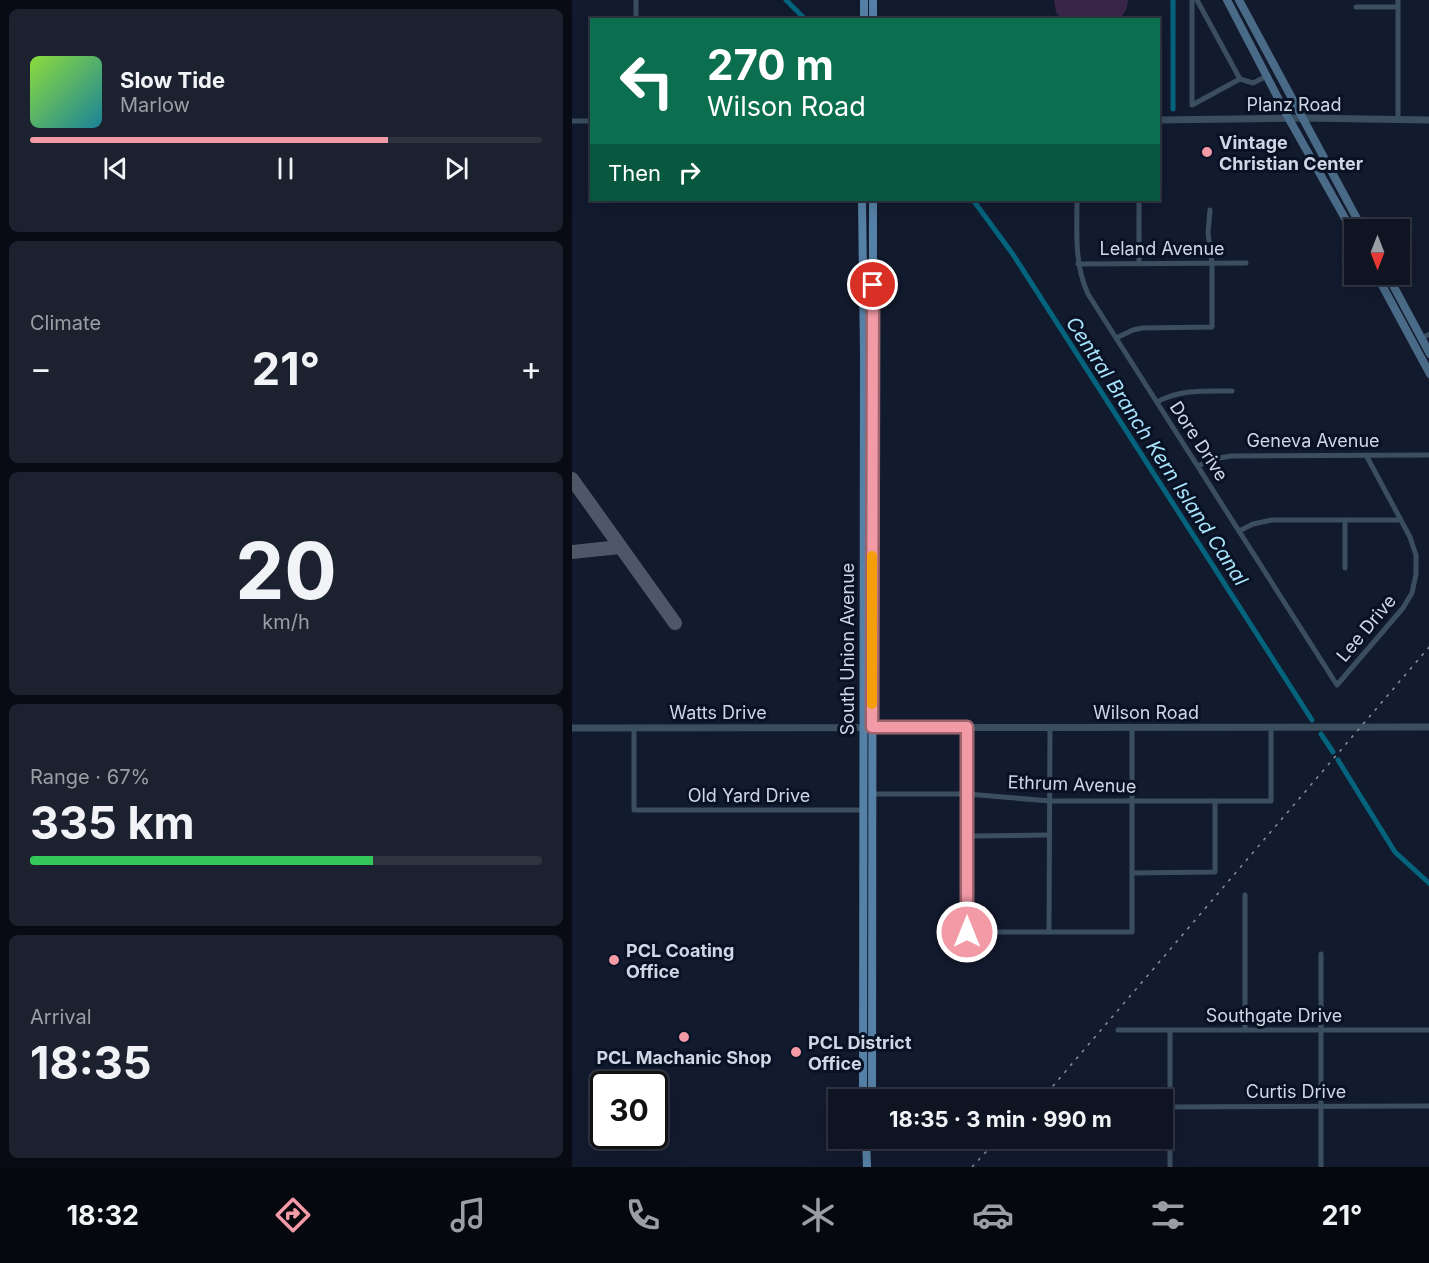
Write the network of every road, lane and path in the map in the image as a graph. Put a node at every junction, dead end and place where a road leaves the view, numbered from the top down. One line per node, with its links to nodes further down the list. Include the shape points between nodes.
1 (636, 0): 10 (street)
2 (864, 0): 11 (main road)
3 (874, 0): 12 (main road)
4 (1192, 0): 14 (street, via 1193,105)
5 (1197, 0): 14 (street)
6 (1228, 0): 13 (main road)
7 (1239, 0): 16 (main road)
8 (1398, 3): 9 (street); 18 (street)
9 (1356, 7)
10 (636, 18)
11 (864, 18)
12 (873, 18)
13 (1267, 76): 14 (street, via 1253,83); 15 (main road)
14 (1240, 80)
15 (1289, 118): 16 (street, Planz Road); 17 (street, Planz Road); 27 (main road)
16 (1303, 118): 18 (street, Planz Road); 28 (main road)
17 (1160, 120)
18 (1398, 120): 19 (street, Planz Road)
19 (1430, 120)
20 (572, 121): 21 (street)
21 (590, 121)
22 (862, 201): 33 (main road, South Union Avenue)
23 (873, 201): 33 (main road, South Union Avenue)
24 (1077, 201): 31 (street, Dore Drive)
25 (1139, 201): 32 (street)
26 (1210, 210): 29 (street)
27 (1345, 219)
28 (1356, 219)
29 (1212, 263): 30 (street, Leland Avenue); 32 (street, Leland Avenue); 37 (street, via 1212,327 1142,328)
30 (1246, 263)
31 (1078, 264): 32 (street, Leland Avenue); 37 (street, Dore Drive, via 1088,294)
32 (1139, 264)
33 (868, 276): 39 (main road, South Union Avenue); 44 (main road, South Union Avenue)
34 (1382, 285): 41 (main road)
35 (1393, 285): 38 (main road)
36 (1430, 334): 38 (street)
37 (1116, 338): 43 (street, Dore Drive)
38 (1421, 338): 40 (main road)
39 (864, 352): 44 (main road); 45 (main road, South Union Avenue)
40 (1430, 354)
41 (1430, 374)
42 (1232, 392): 43 (street, via 1184,392)
43 (1157, 402): 48 (street, Dore Drive)
44 (873, 405): 49 (main road, South Union Avenue)
45 (864, 424): 49 (main road, via 868,429 868,465); 54 (main road, South Union Avenue)
46 (1366, 455): 47 (street, Geneva Avenue); 48 (street, Geneva Avenue, via 1231,456); 51 (street, Lee Drive)
47 (1430, 455)
48 (1198, 466): 52 (street, Dore Drive)
49 (872, 470): 54 (main road, South Union Avenue)
50 (1345, 520): 51 (street); 52 (street, via 1272,520); 53 (street)
51 (1400, 520): 55 (street, Lee Drive, via 1416,555 1412,593)
52 (1239, 531): 55 (street, Dore Drive)
53 (1345, 568)
54 (868, 572): 56 (main road, South Union Avenue)
55 (1337, 685)
56 (868, 727): 57 (street, Wilson Road); 63 (street, Watts Drive); 64 (main road, South Union Avenue); 69 (main road, South Union Avenue)
57 (967, 727): 58 (street, Wilson Road); 65 (street)
58 (1050, 727): 59 (street, Wilson Road); 66 (street)
59 (1132, 727): 60 (street, Wilson Road); 67 (street)
60 (1271, 727): 61 (street, Wilson Road); 68 (street, Ethrum Avenue, via 1271,801)
61 (1430, 727)
62 (572, 728): 63 (street, Watts Drive)
63 (634, 728): 69 (street, Old Yard Drive, via 634,810)
64 (872, 794): 65 (street, Ethrum Avenue); 76 (main road, South Union Avenue)
65 (967, 794): 66 (street, Ethrum Avenue); 71 (street)
66 (1050, 801): 67 (street, Ethrum Avenue); 70 (street)
67 (1132, 801): 68 (street, Ethrum Avenue); 72 (street)
68 (1215, 801): 72 (street, via 1215,872)
69 (863, 810): 76 (main road, South Union Avenue)
70 (1050, 835): 71 (street); 74 (street)
71 (967, 836): 74 (street, via 967,932)
72 (1132, 873): 74 (street, via 1132,932)
73 (1245, 896): 80 (street)
74 (1049, 932)
75 (1321, 954): 81 (street)
76 (867, 968): 77 (main road, South Union Avenue); 83 (main road, South Union Avenue)
77 (863, 1022): 83 (main road); 84 (main road, South Union Avenue)
78 (1118, 1030): 79 (street, Southgate Drive)
79 (1170, 1030): 80 (street, Southgate Drive); 88 (street)
80 (1245, 1030): 81 (street, Southgate Drive)
81 (1321, 1030): 82 (street, Southgate Drive); 89 (street)
82 (1430, 1030)
83 (872, 1057): 87 (main road, South Union Avenue)
84 (863, 1071): 85 (main road, South Union Avenue); 86 (main road)
85 (863, 1089)
86 (869, 1089)
87 (871, 1089)
88 (1167, 1089)
89 (1321, 1106): 90 (street, Curtis Drive); 91 (street, Curtis Drive); 98 (street)
90 (1430, 1106)
91 (1173, 1107)
92 (864, 1149): 95 (main road)
93 (872, 1149): 96 (main road)
94 (1169, 1149): 97 (street)
95 (865, 1167)
96 (872, 1167)
97 (1170, 1167)
98 (1321, 1167)

